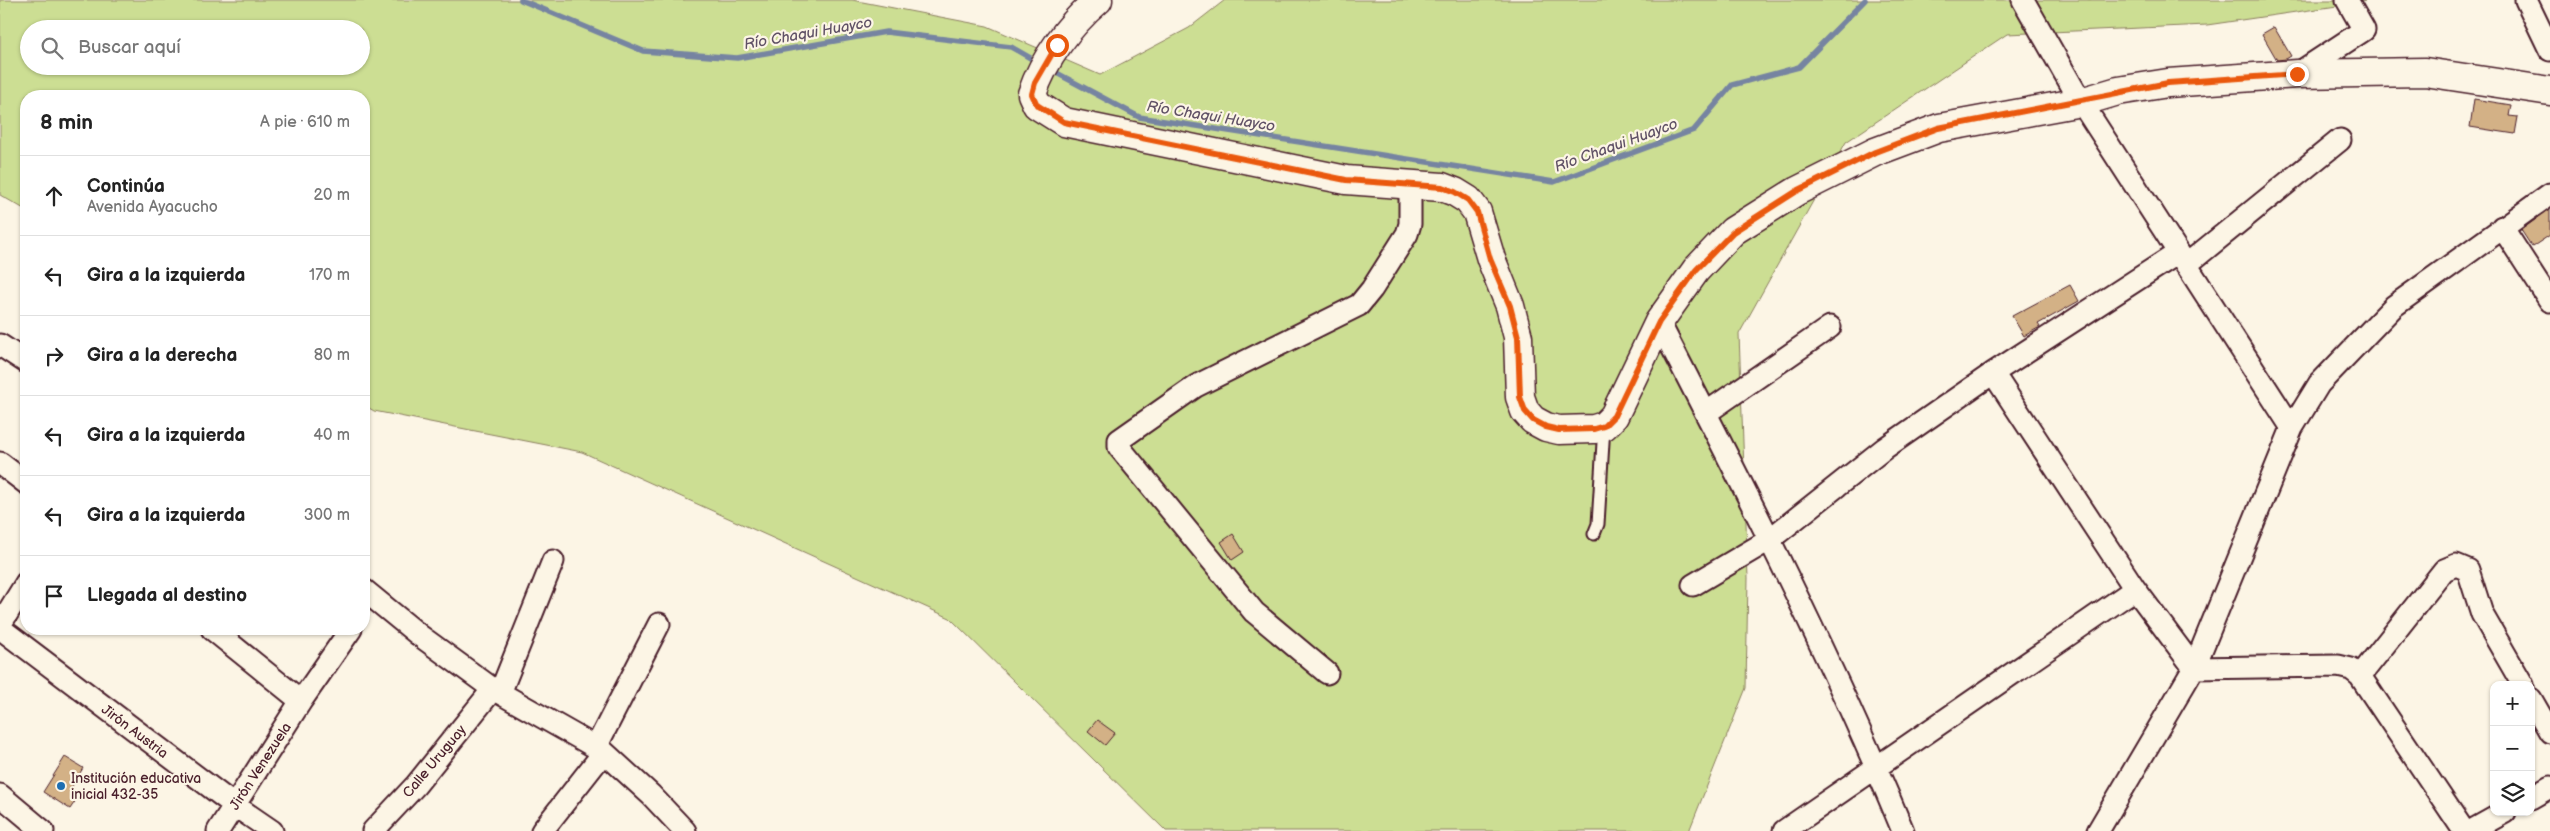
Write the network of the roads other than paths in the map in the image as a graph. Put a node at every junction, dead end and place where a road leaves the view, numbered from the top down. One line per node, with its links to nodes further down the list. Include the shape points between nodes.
1 (1098, 0): 10 (street, via 1078,17 1035,83 1032,94 1037,105 1064,122 1346,180)
2 (2023, 0): 8 (street)
3 (2347, 0): 6 (street, via 2364,30)
4 (2526, 0): 5 (street)
5 (2550, 50)
6 (2297, 74): 7 (street, via 2425,72); 8 (street, via 2168,83 2118,91)
7 (2550, 91)
8 (2081, 102): 13 (street); 15 (street, via 1938,128 1875,152 1797,191 1733,232 1696,270)
9 (2340, 140): 13 (street)
10 (1410, 184): 21 (street, via 1442,187 1455,192 1468,200 1477,212 1518,337 1520,397 1525,411 1546,427 1576,429); 37 (street, via 1410,224 1405,239 1359,305 1196,386 1120,440 1119,446 1254,612)
11 (2550, 194): 12 (street)
12 (2502, 227): 14 (street); 22 (street, via 2394,306 2319,384)
13 (2182, 259): 19 (street); 22 (street)
14 (2550, 301)
15 (1659, 322): 20 (street); 21 (street, via 1624,398)
16 (1830, 327): 20 (street)
17 (0, 345): 18 (street)
18 (20, 358)
19 (1993, 373): 26 (street, via 1885,448); 29 (street)
20 (1706, 413): 26 (street)
21 (1604, 426): 25 (lane, via 1598,524)
22 (2292, 428): 36 (street)
23 (0, 463): 24 (street)
24 (20, 478)
25 (1594, 534)
26 (1769, 540): 28 (street); 45 (street)
27 (553, 561): 40 (street, Calle Uruguay)
28 (1693, 585)
29 (2135, 589): 36 (street); 45 (street)
30 (20, 593): 33 (street)
31 (370, 601): 40 (street)
32 (659, 624): 44 (street)
33 (0, 626): 49 (street, Jirón Austria)
34 (219, 635): 41 (street)
35 (347, 635): 41 (street, Jirón Venezuela)
36 (2194, 668): 38 (street, via 2338,666 2351,669); 59 (street)
37 (1327, 673)
38 (2360, 676): 39 (street, via 2444,570 2456,565 2468,570 2482,614); 60 (street)
39 (2521, 681)
40 (497, 691): 44 (street); 54 (street, Calle Uruguay)
41 (301, 701): 49 (street, Jirón Venezuela)
42 (2535, 706): 43 (street)
43 (2550, 732)
44 (600, 749): 55 (street); 56 (street)
45 (1876, 768): 57 (street); 58 (street)
46 (2550, 787): 48 (street)
47 (0, 795): 51 (street)
48 (2535, 796)
49 (234, 806): 52 (street, Jirón Venezuela); 53 (street, Jirón Austria)
50 (2498, 816): 61 (street)
51 (43, 831)
52 (218, 831)
53 (272, 831)
54 (373, 831)
55 (542, 831)
56 (685, 831)
57 (1784, 831)
58 (1902, 831)
59 (2098, 831)
60 (2464, 831)
61 (2471, 831)

